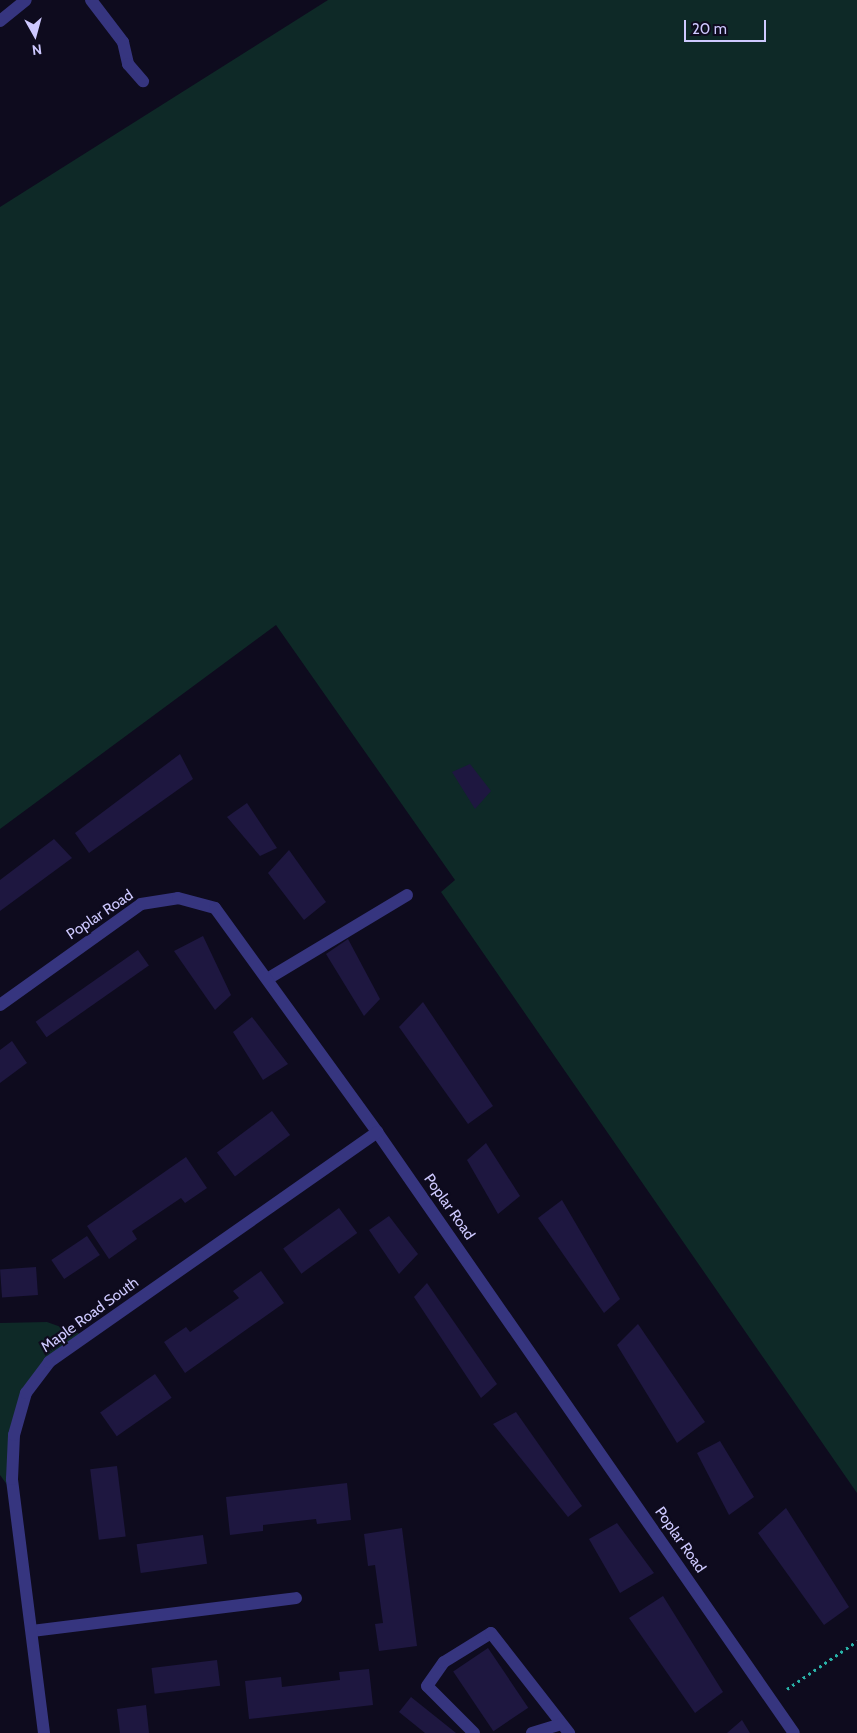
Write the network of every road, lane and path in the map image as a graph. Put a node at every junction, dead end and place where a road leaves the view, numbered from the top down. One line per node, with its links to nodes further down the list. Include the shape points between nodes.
1 (26, 0): 3 (street)
2 (91, 0): 4 (street, via 123,42 128,64)
3 (0, 21)
4 (143, 81)
5 (406, 895): 6 (street)
6 (269, 978): 7 (street, Poplar Road, via 215,908 178,898 141,904); 8 (street, Poplar Road)
7 (0, 1005)
8 (377, 1132): 10 (street, Maple Road South, via 49,1362 26,1393 14,1435 12,1479); 12 (street, Poplar Road)
9 (296, 1598): 10 (street)
10 (32, 1631): 14 (street, Maple Road South)
11 (857, 1640): 12 (path)
12 (772, 1700): 17 (street, Poplar Road)
13 (565, 1728): 15 (street, via 491,1633 444,1662 427,1686); 16 (street)
14 (44, 1733)
15 (474, 1733)
16 (532, 1733)
17 (794, 1733)

